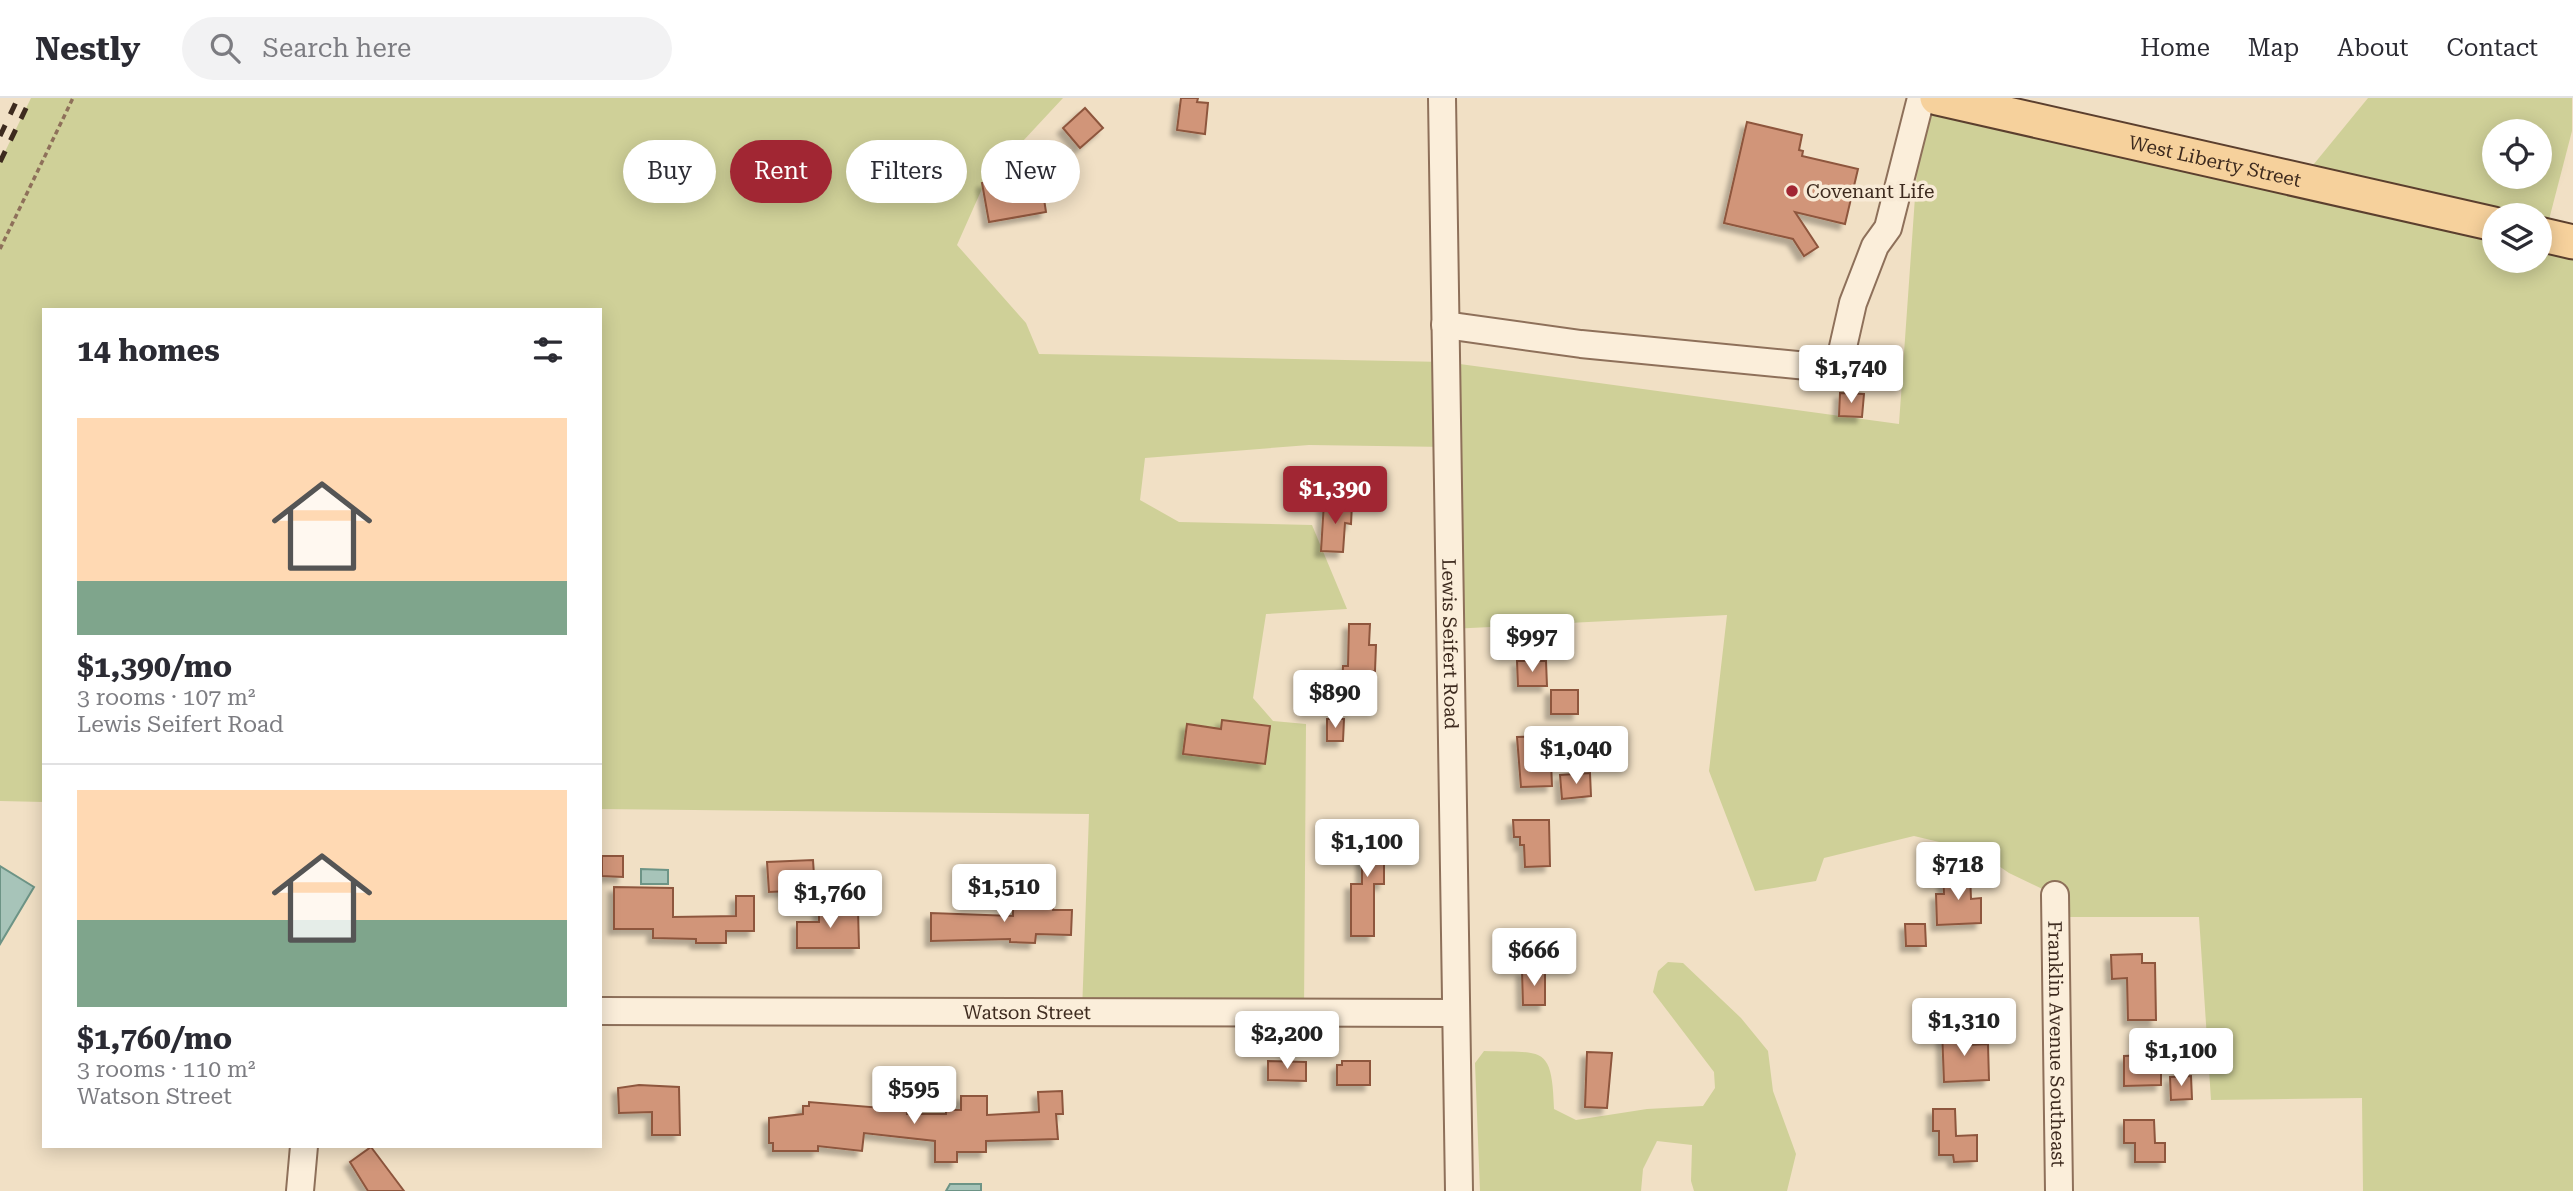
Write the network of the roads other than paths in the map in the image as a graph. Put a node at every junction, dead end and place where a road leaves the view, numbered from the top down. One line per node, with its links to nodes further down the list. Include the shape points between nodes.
1 (1442, 98): 8 (street, Lewis Seifert Road)
2 (1921, 98): 8 (street, via 1888,228 1875,246 1859,286 1838,369 1581,344)
3 (1937, 98): 4 (main road, West Liberty Street)
4 (2010, 106): 5 (main road, West Liberty Street)
5 (2482, 221)
6 (2552, 237): 7 (main road)
7 (2573, 242)
8 (1445, 325): 11 (street, Lewis Seifert Road)
9 (2055, 895): 15 (street, Franklin Avenue Southeast)
10 (602, 1011): 11 (street, Watson Street)
11 (1455, 1013): 14 (street, Lewis Seifert Road)
12 (304, 1148): 13 (street)
13 (300, 1191)
14 (1459, 1191)
15 (2059, 1191)

